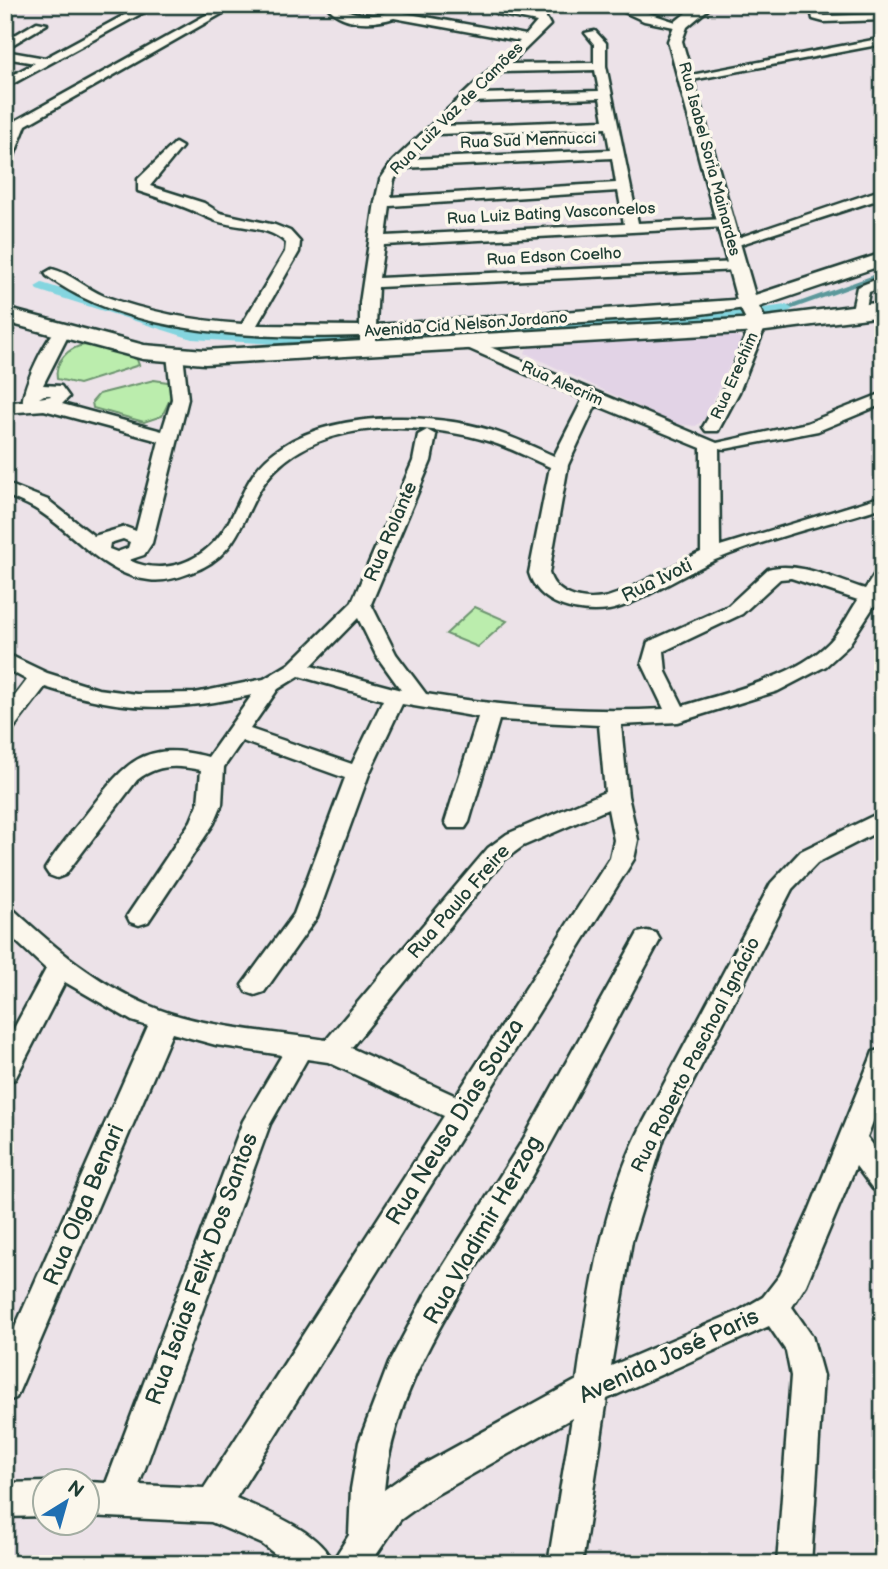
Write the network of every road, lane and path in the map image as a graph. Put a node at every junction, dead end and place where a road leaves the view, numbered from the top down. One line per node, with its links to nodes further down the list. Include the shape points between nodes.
1 (152, 5): 20 (street)
2 (232, 5): 31 (street, via 21,123)
3 (331, 5): 10 (street, via 332,10 348,17)
4 (405, 5): 10 (street)
5 (533, 5): 12 (street)
6 (614, 5): 14 (street)
7 (706, 5): 14 (street)
8 (815, 5): 11 (street, via 817,17 824,19)
9 (503, 14): 12 (street)
10 (394, 15): 16 (street)
11 (883, 18)
12 (543, 20): 16 (street, Rua Luiz Vaz de Camões, via 544,25)
13 (41, 24): 18 (street)
14 (679, 25): 23 (street, Rua Isabel Soria Mainardes, via 675,41)
15 (591, 33): 21 (street, via 600,43)
16 (527, 39): 22 (street, Rua Luiz Vaz de Camões)
17 (883, 41): 23 (street)
18 (5, 46)
19 (5, 54): 20 (street)
20 (47, 62): 24 (street)
21 (600, 66): 22 (street); 25 (street)
22 (499, 68): 26 (street, Rua Luiz Vaz de Camões)
23 (687, 77): 38 (street, Rua Isabel Soria Mainardes)
24 (5, 84)
25 (606, 94): 26 (street); 27 (street)
26 (467, 97): 28 (street, Rua Luiz Vaz de Camões)
27 (612, 124): 28 (street); 30 (street)
28 (436, 130): 32 (street, Rua Luiz Vaz de Camões)
29 (175, 147): 37 (street, via 142,186 200,206)
30 (618, 154): 32 (street, Rua Sud Mennucci); 33 (street)
31 (5, 161)
32 (398, 164): 35 (street, Rua Luiz Vaz de Camões, via 387,180)
33 (622, 187): 35 (street); 39 (street)
34 (883, 193): 41 (street)
35 (382, 202): 40 (street, Rua Luiz Vaz de Camões)
36 (176, 215): 37 (street)
37 (215, 216): 51 (street, via 285,234 294,247)
38 (726, 223): 39 (street, Rua Luiz Bating Vasconcelos); 41 (street, Rua Isabel Soria Mainardes)
39 (632, 227): 40 (street, Rua Luiz Bating Vasconcelos)
40 (378, 241): 46 (street, Rua Luiz Vaz de Camões)
41 (733, 242): 43 (street, Rua Isabel Soria Mainardes)
42 (883, 259): 48 (street, Avenida Cid Nelson Jordano)
43 (738, 266): 46 (street, Rua Edson Coelho); 48 (street, Rua Isabel Soria Mainardes)
44 (52, 273): 51 (street, Avenida Cid Nelson Jordano, via 92,298 213,327)
45 (883, 281): 47 (street, via 862,290)
46 (371, 283): 52 (street, Rua Luiz Vaz de Camões)
47 (872, 309): 48 (main road)
48 (753, 314): 52 (street, Avenida Cid Nelson Jordano); 53 (main road, Avenida Cid Nelson Jordano); 60 (street, Rua Erechim, via 732,392)
49 (5, 315): 50 (main road, Avenida Cid Nelson Jordano)
50 (63, 330): 54 (main road, Avenida Cid Nelson Jordano, via 142,352); 57 (street, via 40,371)
51 (247, 330): 52 (street, Avenida Cid Nelson Jordano)
52 (368, 339): 53 (main road, Avenida Cid Nelson Jordano); 54 (main road, Avenida Cid Nelson Jordano, via 205,357)
53 (471, 344): 55 (street, Rua Alecrim)
54 (176, 355): 61 (street, via 180,399)
55 (592, 397): 60 (street, Rua Alecrim, via 653,423); 62 (street, Rua Ivoti)
56 (883, 398): 60 (street, via 834,420 782,434)
57 (43, 399): 58 (street); 61 (street, via 85,416)
58 (5, 408)
59 (436, 432): 62 (street, via 498,438); 69 (street, via 384,426 330,433 293,447 251,485 227,540 211,555); 72 (street, Rua Rolante)
60 (712, 437): 68 (street, Rua Erechim)
61 (167, 438): 65 (street)
62 (559, 465): 68 (street, Rua Ivoti, via 540,573 542,583 561,598 576,604 607,604)
63 (5, 488): 66 (street)
64 (883, 501): 68 (street, Rua Ivoti)
65 (151, 505): 66 (street); 67 (street)
66 (109, 543): 67 (street, via 124,557); 69 (street, via 151,575)
67 (140, 547): 69 (street, via 157,567)
68 (711, 555)
69 (176, 570)
70 (883, 576): 71 (street)
71 (876, 599): 80 (street, via 819,661 770,686); 80 (street, via 792,572 775,573 735,610 660,643 652,651 653,666)
72 (361, 604): 74 (street); 78 (street, via 386,655)
73 (5, 659): 75 (street)
74 (296, 669): 76 (street); 77 (street)
75 (40, 678): 76 (street, via 96,696 160,702 226,695); 82 (street)
76 (270, 684): 83 (street)
77 (395, 696): 78 (street); 85 (street)
78 (419, 700): 79 (street)
79 (490, 712): 81 (street); 88 (street)
80 (678, 715): 81 (street)
81 (609, 719): 86 (street, Rua Neusa Dias Souza)
82 (5, 724)
83 (235, 731): 84 (street); 85 (street)
84 (213, 766): 89 (street, via 162,758 142,763); 91 (street, via 210,804 202,823)
85 (358, 774): 94 (street, via 304,917)
86 (617, 796): 97 (street, Rua Paulo Freire, via 514,839 496,855); 100 (street, Rua Neusa Dias Souza, via 626,840 622,859)
87 (883, 819): 105 (street, Rua Roberto Paschoal Ignácio, via 809,857 783,883 650,1137 624,1207)
88 (457, 822)
89 (57, 869)
90 (5, 916): 93 (street)
91 (139, 916)
92 (647, 940): 110 (street, Rua Vladimir Herzog, via 517,1176 463,1259 394,1390 375,1441)
93 (60, 967): 95 (street, via 113,1000); 99 (street)
94 (256, 985)
95 (163, 1023): 96 (street); 104 (street, Rua Olga Benari)
96 (301, 1046): 97 (street); 107 (street, Rua Isaias Felix Dos Santos, via 257,1121)
97 (332, 1052): 100 (street)
98 (883, 1060): 101 (street, Avenida José Paris)
99 (5, 1071)
100 (461, 1111): 109 (street, Rua Neusa Dias Souza)
101 (851, 1138): 102 (street); 103 (street, Avenida José Paris, via 791,1285)
102 (883, 1180)
103 (774, 1307): 105 (street, Avenida José Paris); 113 (street, via 801,1346 807,1376)
104 (5, 1387)
105 (592, 1390): 110 (street, Avenida José Paris, via 420,1485 388,1508); 112 (street, Rua Roberto Paschoal Ignácio)
106 (32, 1499): 108 (street)
107 (102, 1499): 109 (street)
108 (5, 1500)
109 (212, 1505): 111 (street, via 274,1532)
110 (358, 1550)
111 (316, 1564)
112 (565, 1564)
113 (794, 1564)

